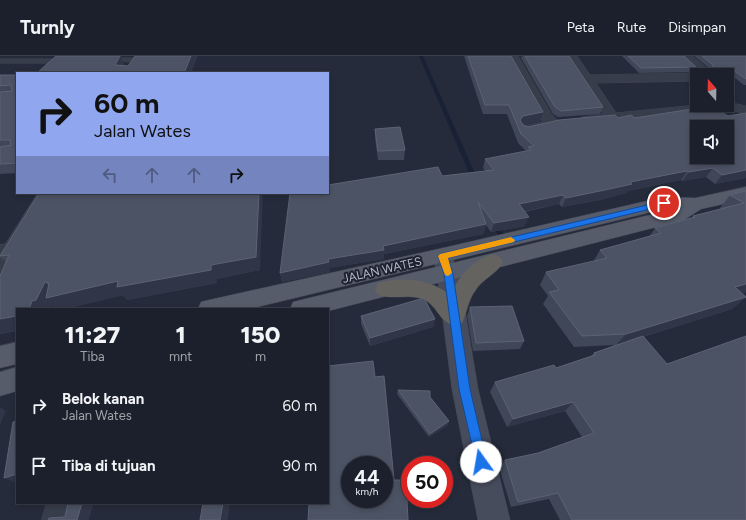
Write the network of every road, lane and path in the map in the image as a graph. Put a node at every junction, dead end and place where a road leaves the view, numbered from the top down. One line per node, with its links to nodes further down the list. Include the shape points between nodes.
1 (512, 56): 15 (street, via 546,118)
2 (571, 56): 12 (street)
3 (685, 56): 9 (street)
4 (60, 58): 7 (lane); 8 (lane)
5 (136, 58): 6 (lane); 10 (street)
6 (104, 60)
7 (0, 61)
8 (73, 61)
9 (699, 68)
10 (127, 72)
11 (690, 77): 12 (street)
12 (587, 79): 14 (street)
13 (746, 110): 14 (street, via 730,106)
14 (612, 117): 15 (street)
15 (555, 124): 16 (street)
16 (526, 130)
17 (746, 193): 19 (main road, JALAN WATES)
18 (46, 194): 20 (street)
19 (695, 204): 21 (main road, JALAN WATES, via 677,216); 22 (main road, JALAN WATES, via 664,203)
20 (7, 248): 23 (street)
21 (493, 262): 22 (main road, JALAN WATES); 27 (highway, via 476,273 464,288)
22 (446, 265): 24 (main road, JALAN WATES); 25 (main road, JALAN WATES); 27 (main road)
23 (0, 270)
24 (386, 289): 26 (main road, JALAN WATES); 27 (highway, via 415,289 427,292 440,298)
25 (214, 308)
26 (305, 308)
27 (454, 316): 34 (main road, via 465,389)
28 (16, 353): 29 (main road)
29 (0, 357)
30 (16, 379): 31 (main road)
31 (0, 384)
32 (63, 504): 33 (street)
33 (58, 520)
34 (494, 520)

